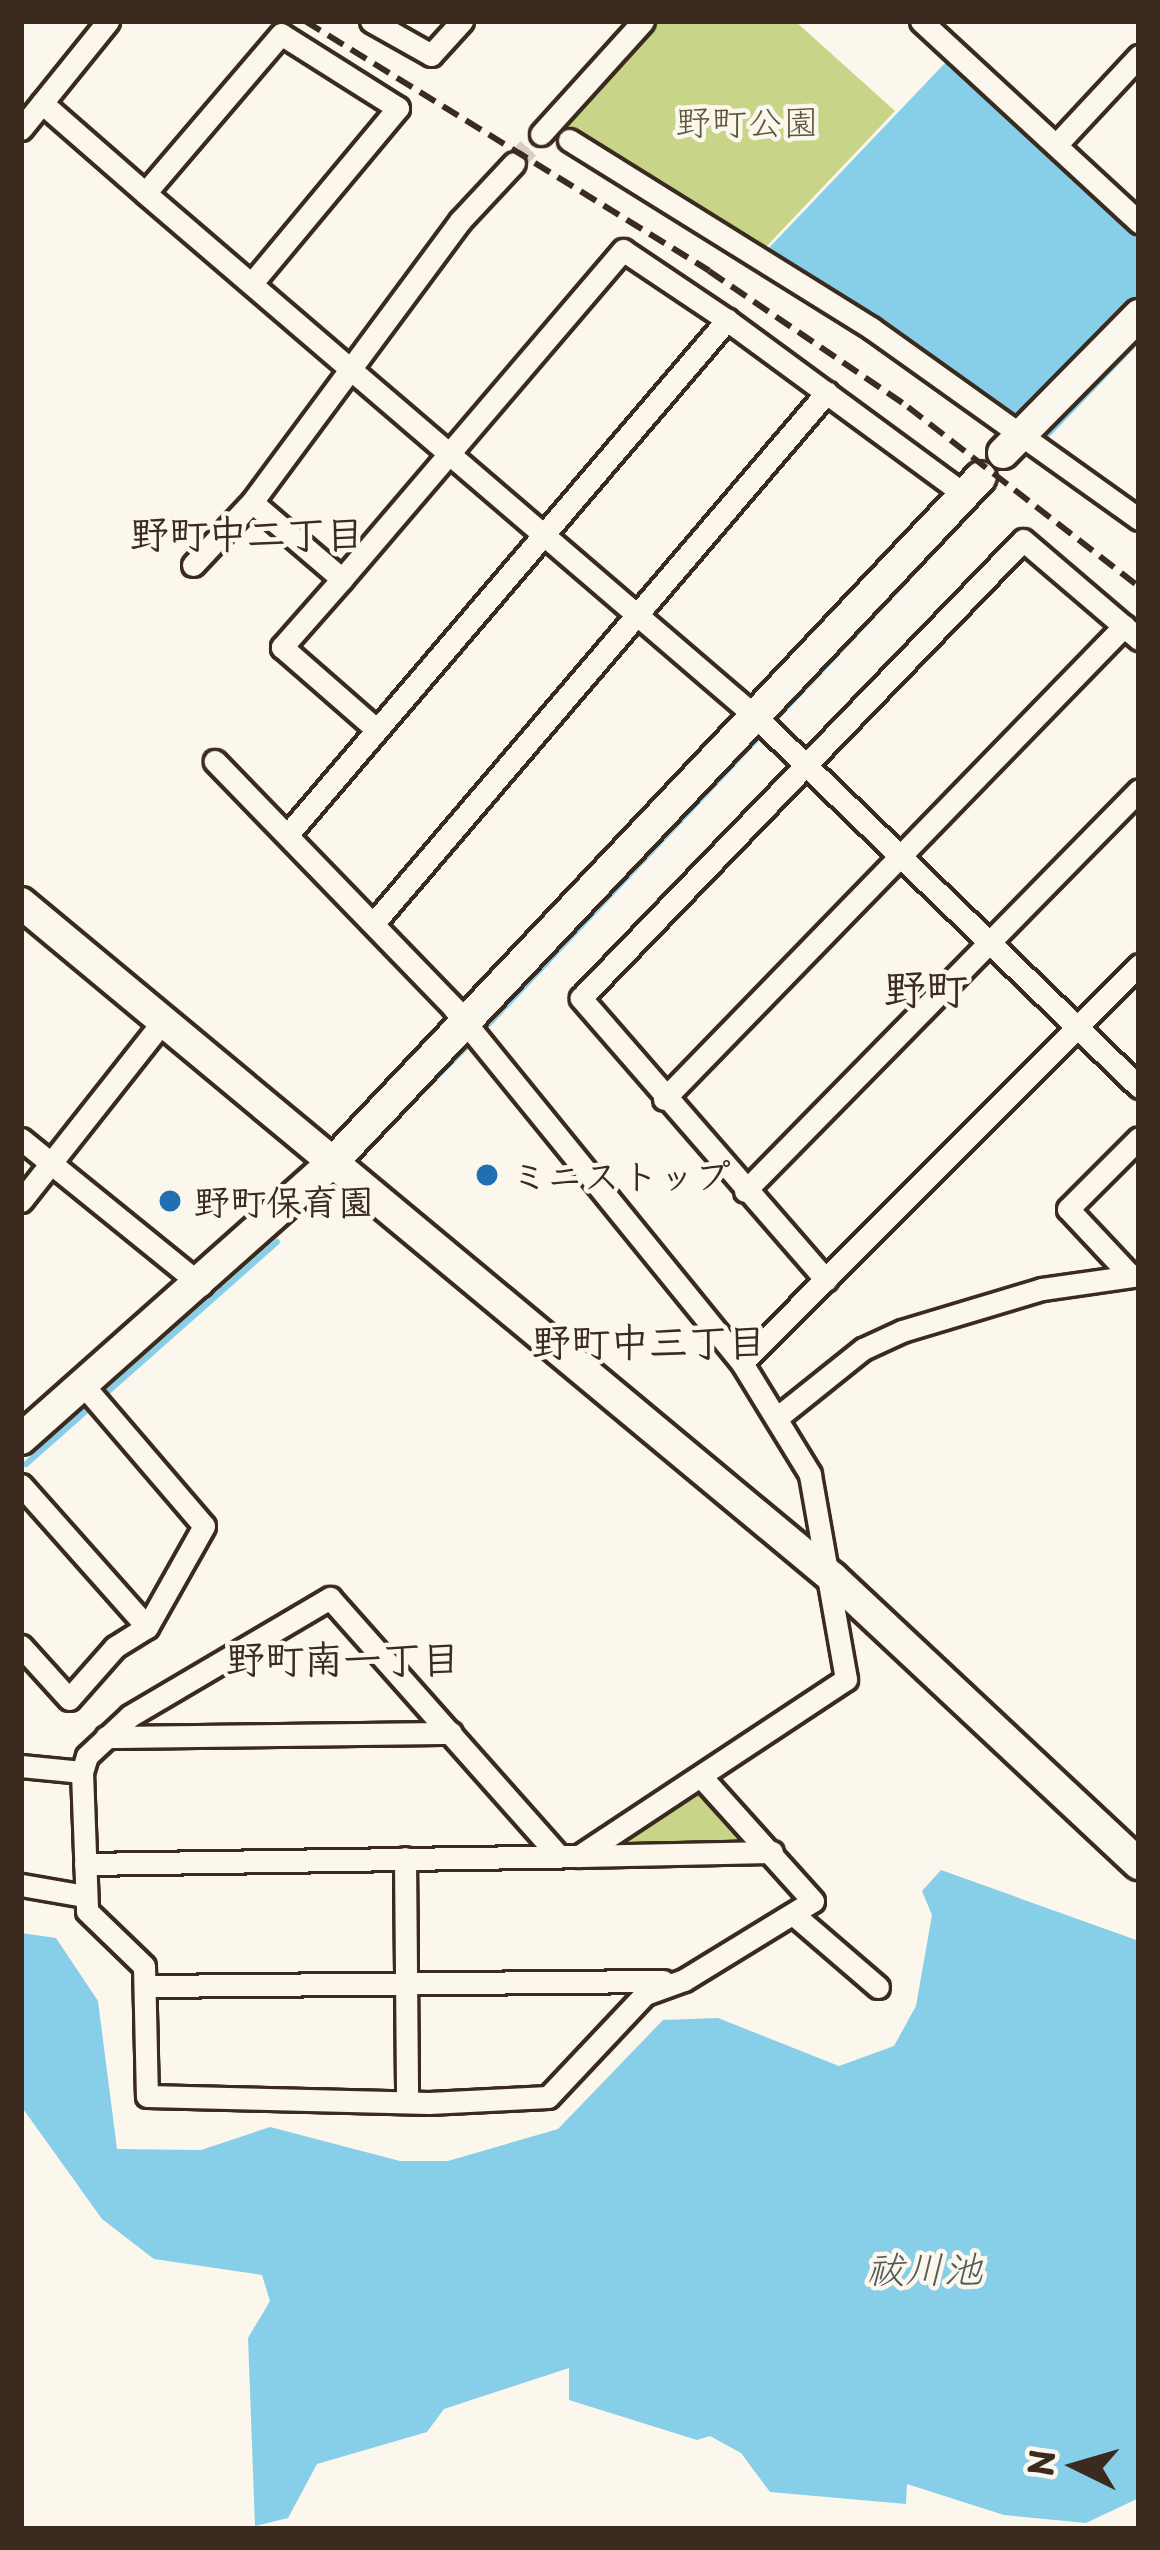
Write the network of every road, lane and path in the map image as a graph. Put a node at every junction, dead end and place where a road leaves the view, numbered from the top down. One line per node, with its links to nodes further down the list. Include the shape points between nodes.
1 (108, 21): 9 (street)
2 (260, 21): 7 (street)
3 (371, 21): 4 (street, via 431,55)
4 (462, 21)
5 (644, 21): 11 (street)
6 (921, 21): 13 (street)
7 (280, 34): 15 (street); 17 (street, via 398,108)
8 (1139, 56): 13 (street)
9 (42, 104): 10 (street); 15 (street)
10 (21, 129)
11 (541, 134)
12 (568, 140): 22 (street, via 871,328)
13 (1056, 145): 16 (street)
14 (514, 164): 20 (street)
15 (145, 193): 17 (street)
16 (1139, 223)
17 (252, 283): 20 (street)
18 (1139, 315): 22 (street)
19 (728, 320): 21 (street); 23 (street, via 623,250); 27 (street)
20 (349, 368): 23 (street); 25 (street)
21 (827, 392): 24 (street); 30 (street)
22 (1014, 444): 26 (street)
23 (450, 453): 27 (street); 29 (street)
24 (973, 486): 32 (street)
25 (252, 502): 28 (street); 29 (street)
26 (1139, 519)
27 (545, 534): 30 (street); 33 (street)
28 (193, 565)
29 (342, 579): 33 (street, via 282,647)
30 (638, 615): 32 (street); 40 (street)
31 (1131, 633): 35 (street, via 1023,540); 38 (street)
32 (764, 725): 35 (street); 45 (street)
33 (377, 730): 37 (street)
34 (215, 761): 37 (street)
35 (806, 765): 38 (street); 47 (street, via 580,998)
36 (1139, 790): 41 (street)
37 (289, 833): 40 (street)
38 (902, 857): 41 (street); 47 (street)
39 (21, 903): 43 (street)
40 (373, 924): 45 (street)
41 (989, 942): 44 (street); 52 (street)
42 (1139, 965): 44 (street)
43 (163, 1021): 50 (street); 51 (street)
44 (1078, 1027): 46 (street); 55 (street)
45 (473, 1033): 51 (street); 57 (street)
46 (1139, 1087)
47 (664, 1099): 52 (street)
48 (1139, 1138): 54 (street, via 1068,1209)
49 (21, 1139): 50 (street)
50 (48, 1161): 53 (street); 56 (street)
51 (332, 1163): 56 (street); 62 (street)
52 (745, 1191): 55 (street)
53 (21, 1201)
54 (1135, 1275): 59 (street, via 1042,1289 902,1330 863,1349)
55 (826, 1280): 57 (street)
56 (201, 1285): 58 (street)
57 (742, 1364): 59 (street)
58 (86, 1389): 60 (street); 63 (street, via 204,1526)
59 (778, 1417): 62 (street, via 810,1474)
60 (21, 1439)
61 (21, 1485): 63 (street)
62 (833, 1578): 69 (street, via 845,1679); 74 (street)
63 (147, 1627): 64 (street, via 115,1647 69,1699)
64 (21, 1646)
65 (452, 1732): 66 (street); 66 (street, via 330,1598); 71 (street)
66 (106, 1737): 68 (street)
67 (21, 1766): 68 (street)
68 (82, 1772): 73 (street)
69 (703, 1779): 70 (street); 71 (street)
70 (772, 1852): 71 (street); 77 (street, via 814,1893)
71 (568, 1856): 72 (street)
72 (405, 1858): 73 (street); 79 (street)
73 (85, 1864): 76 (street)
74 (1139, 1864)
75 (21, 1885): 76 (street)
76 (86, 1896): 80 (street, via 87,1911 145,1966)
77 (793, 1914): 78 (street); 81 (street)
78 (684, 1980): 79 (street); 82 (street, via 646,1994 548,2097)
79 (408, 1983): 80 (street); 82 (street)
80 (148, 1985): 82 (street, via 147,2096)
81 (878, 1987)
82 (407, 2102)

